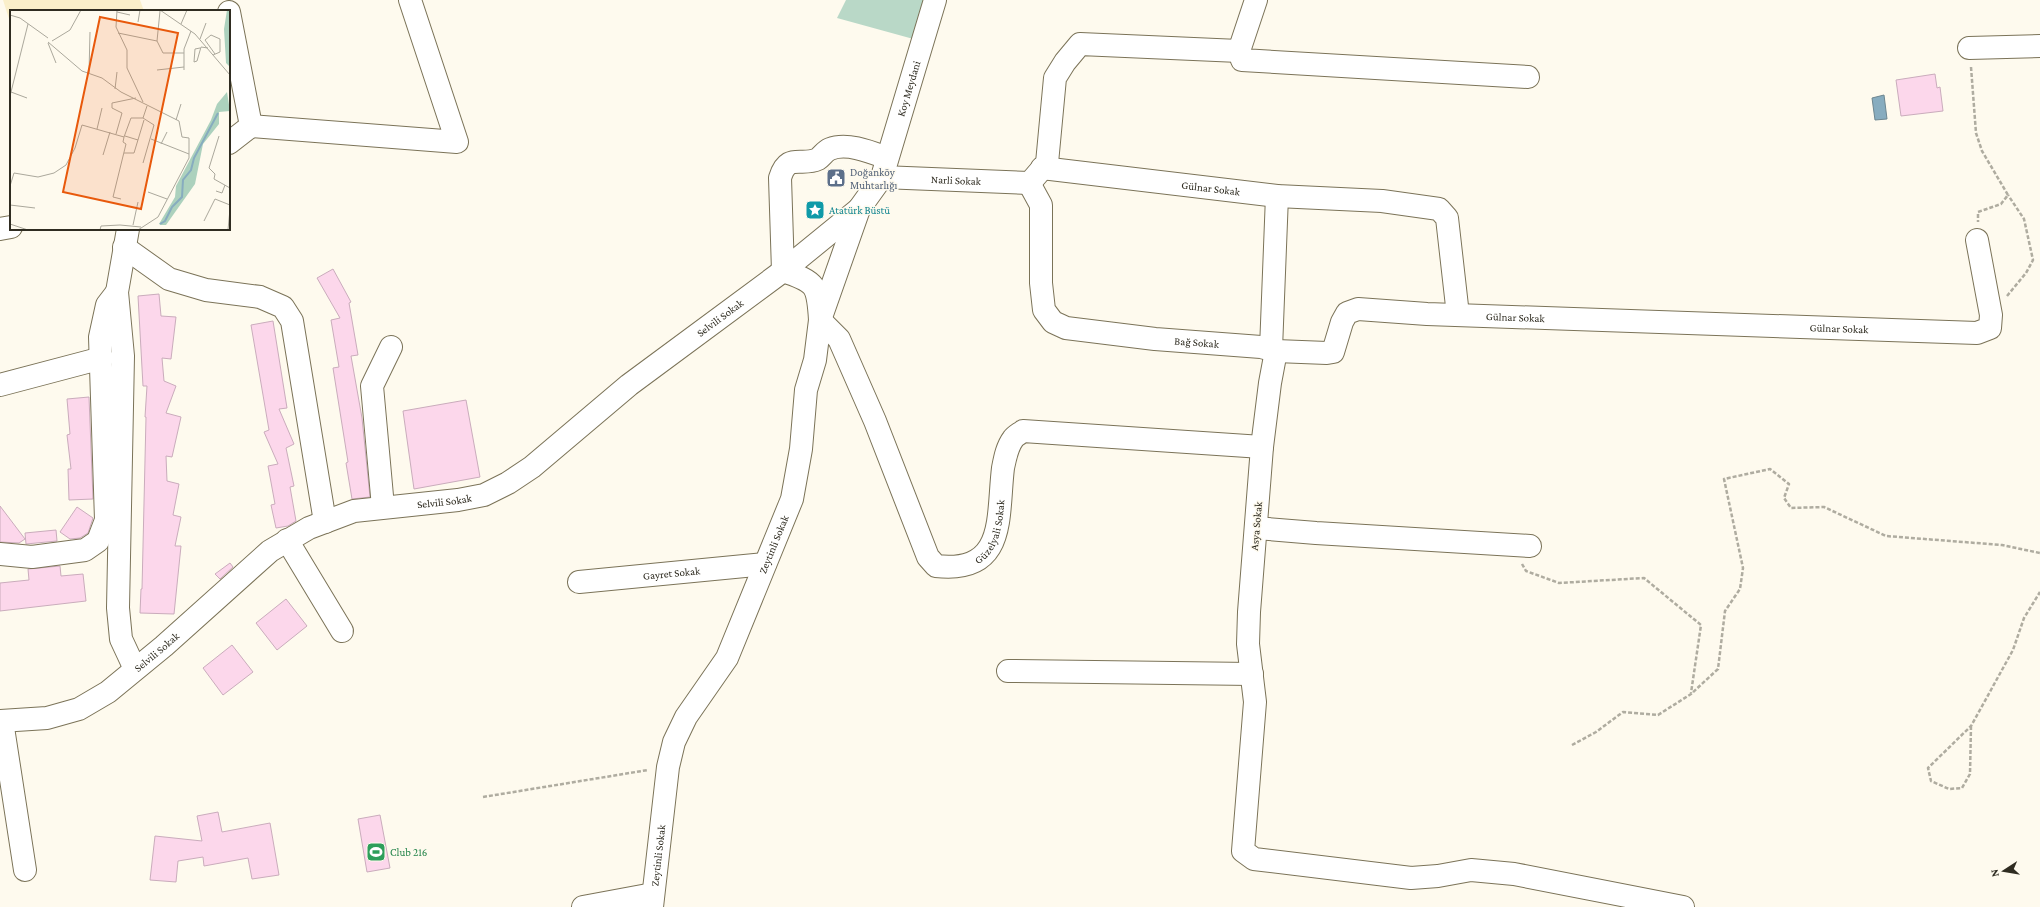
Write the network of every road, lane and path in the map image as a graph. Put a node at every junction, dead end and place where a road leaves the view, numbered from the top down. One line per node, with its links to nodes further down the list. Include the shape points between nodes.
1 (227, 0): 5 (street)
2 (410, 0): 11 (street, via 457,142)
3 (935, 0): 13 (street, Koy Meydani)
4 (1256, 0): 9 (street)
5 (229, 10)
6 (230, 16): 11 (street)
7 (2040, 46): 8 (street)
8 (1969, 48): 15 (path, via 1976,133 1982,150)
9 (1239, 50): 10 (street, via 1242,60); 14 (street, via 1080,44 1055,78 1047,163)
10 (1528, 76)
11 (251, 126): 12 (street)
12 (230, 143)
13 (885, 168): 14 (street, Narli Sokak); 17 (street, Zeytinli Sokak); 22 (street, Narli Sokak, via 864,150 836,146 828,149 818,159 797,160 788,164 780,178)
14 (1036, 176): 16 (street, Gülnar Sokak); 28 (street, Bağ Sokak, via 1041,205 1044,310 1053,322 1066,328)
15 (2008, 195): 21 (path, via 2001,204 1978,212); 25 (path, via 2024,219 2033,260 2026,273)
16 (1277, 196): 24 (street, Gülnar Sokak, via 1382,201 1439,209 1447,218); 28 (street, Asya Sokak)
17 (858, 209): 22 (street, Selvili Sokak); 26 (street, Zeytinli Sokak)
18 (10, 227): 19 (street)
19 (0, 229)
20 (126, 238): 23 (street); 33 (street, via 170,279 206,290 260,298 283,306 292,321)
21 (1977, 240): 25 (street)
22 (783, 271): 26 (street, via 805,278 818,293); 32 (street, Selvili Sokak, via 629,385 532,467 508,483 484,495)
23 (117, 292): 29 (street, via 103,317 100,337); 43 (street, via 122,356 118,608 121,639)
24 (1458, 314): 25 (street, Gülnar Sokak, via 1977,334 1990,328); 28 (street, Bağ Sokak, via 1358,309 1347,313 1334,352)
25 (1990, 315)
26 (820, 320): 31 (street, Güzelyali Sokak, via 839,340 875,421 928,557 936,566 964,566 985,554 994,538 999,519 1008,447 1013,438 1023,432); 39 (street, Zeytinli Sokak, via 815,360 806,390 801,449 792,499)
27 (391, 347): 32 (street, via 372,386)
28 (1274, 350): 31 (street, Asya Sokak)
29 (102, 358): 30 (street); 38 (street, via 106,520 98,541 85,550 32,557)
30 (0, 385)
31 (1262, 447): 34 (street, Asya Sokak)
32 (384, 507): 33 (street, Selvili Sokak, via 354,511)
33 (325, 522): 35 (street, Selvili Sokak)
34 (1256, 528): 36 (street); 45 (street, Asya Sokak, via 1248,644)
35 (288, 540): 42 (street); 43 (street, Selvili Sokak, via 270,551)
36 (1522, 545): 46 (path, via 1526,571 1559,583 1644,578 1701,625)
37 (2040, 553): 46 (path, via 2002,545 1886,536 1824,507 1791,508 1784,498 1789,484 1770,469 1724,479 1743,568 1740,589 1725,611 1718,669)
38 (0, 554)
39 (765, 564): 40 (street, Gayret Sokak); 50 (street, Zeytinli Sokak, via 727,658 686,717 674,742)
40 (579, 582)
41 (2040, 592): 48 (path, via 2024,618 2013,650)
42 (342, 631)
43 (135, 669): 47 (street, Selvili Sokak, via 108,692 79,709 47,718)
44 (1008, 671): 45 (street)
45 (1252, 674): 55 (street, Asya Sokak, via 1255,702 1243,851 1254,860 1411,878 1471,870 1514,874)
46 (1691, 694): 49 (path, via 1658,715 1623,712 1596,732)
47 (1, 721): 52 (street)
48 (1971, 726): 48 (path, via 1928,768 1931,781 1949,789 1962,788 1970,774)
49 (1572, 745)
50 (668, 767): 51 (path); 53 (street, Zeytinli Sokak)
51 (483, 797)
52 (25, 870)
53 (652, 900): 54 (street)
54 (583, 907)
55 (1683, 907)

